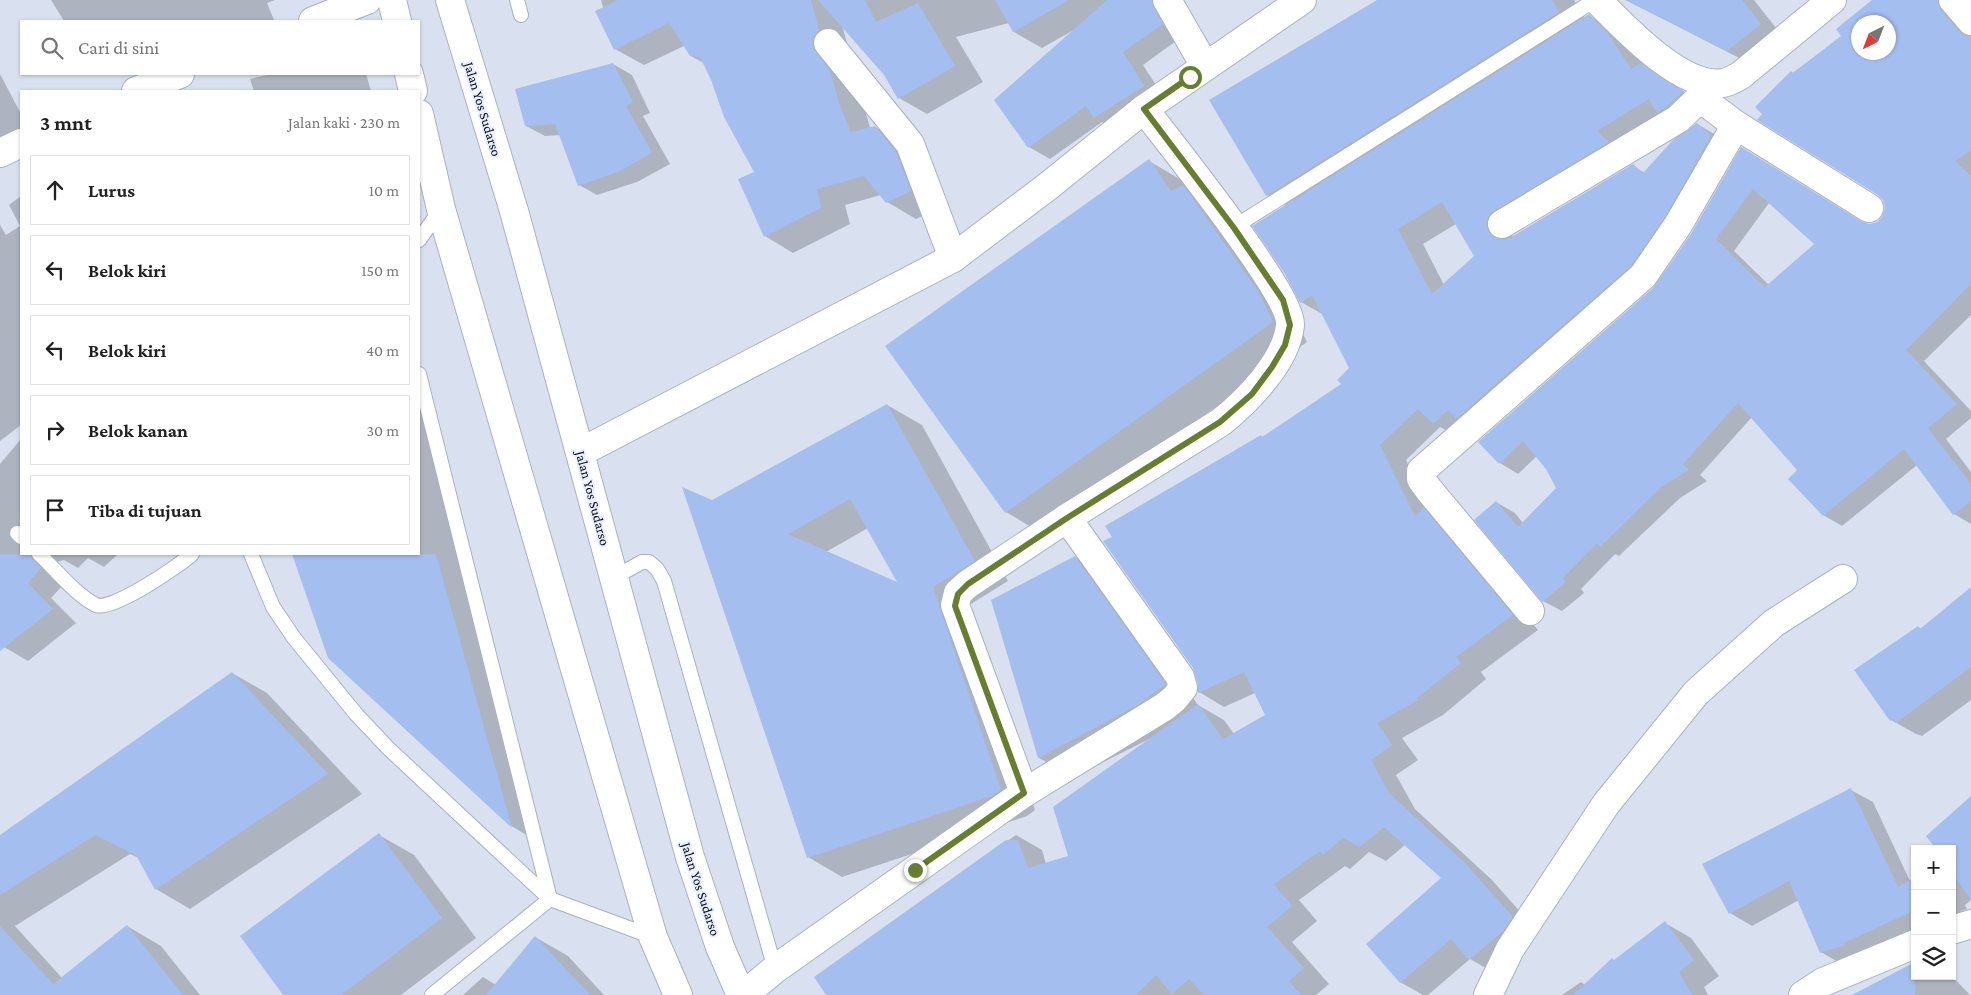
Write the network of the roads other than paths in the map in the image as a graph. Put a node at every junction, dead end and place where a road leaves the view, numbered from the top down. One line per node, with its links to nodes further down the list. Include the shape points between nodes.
1 (367, 0): 11 (main road)
2 (392, 0): 12 (main road)
3 (450, 0): 33 (main road, Jalan Yos Sudarso, via 514,211)
4 (517, 0): 10 (lane)
5 (1167, 0): 15 (main road)
6 (1302, 0): 15 (main road)
7 (1596, 0): 20 (main road, via 1650,52); 29 (lane)
8 (1832, 0): 20 (main road, via 1741,75)
9 (1953, 0): 13 (main road)
10 (521, 15)
11 (316, 20)
12 (397, 20)
13 (1971, 21)
14 (828, 43): 31 (main road, via 910,144)
15 (1205, 66): 21 (main road)
16 (177, 75): 18 (main road)
17 (409, 75): 19 (main road)
18 (139, 90)
19 (413, 90)
20 (1702, 90): 23 (main road); 28 (main road, via 1678,119)
21 (1144, 109): 29 (main road); 31 (main road)
22 (420, 118): 27 (main road)
23 (1736, 125): 26 (main road); 40 (main road, via 1678,225 1643,276 1421,471 1420,479)
24 (20, 144): 25 (main road)
25 (0, 154)
26 (1869, 208)
27 (441, 209): 30 (lane); 45 (main road)
28 (1502, 224)
29 (1234, 228): 34 (main road, via 1283,300 1290,325 1285,345 1252,394 1220,422)
30 (420, 239)
31 (953, 258): 33 (main road)
32 (420, 378): 42 (lane)
33 (581, 452): 38 (main road, Jalan Yos Sudarso)
34 (1067, 518): 41 (main road, via 968,584 958,594 955,606); 41 (main road, via 1180,677 1183,688 1164,707)
35 (40, 555): 36 (lane, via 87,599 98,606 108,606 154,581)
36 (191, 555)
37 (251, 555): 42 (lane, via 273,607 356,714 388,748)
38 (615, 577): 47 (lane, via 642,562 649,562 664,581); 50 (main road, Jalan Yos Sudarso, via 690,857 720,948)
39 (1843, 579): 51 (main road, via 1774,622 1696,693 1606,804 1510,949)
40 (1530, 611)
41 (1024, 793): 47 (main road)
42 (550, 899): 45 (lane); 48 (lane)
43 (1971, 924): 44 (main road)
44 (1956, 929)
45 (653, 936): 49 (main road)
46 (1911, 946): 52 (main road, via 1823,982)
47 (775, 970): 50 (main road)
48 (432, 995)
49 (678, 995)
50 (742, 995)
51 (1488, 995)
52 (1803, 995)

